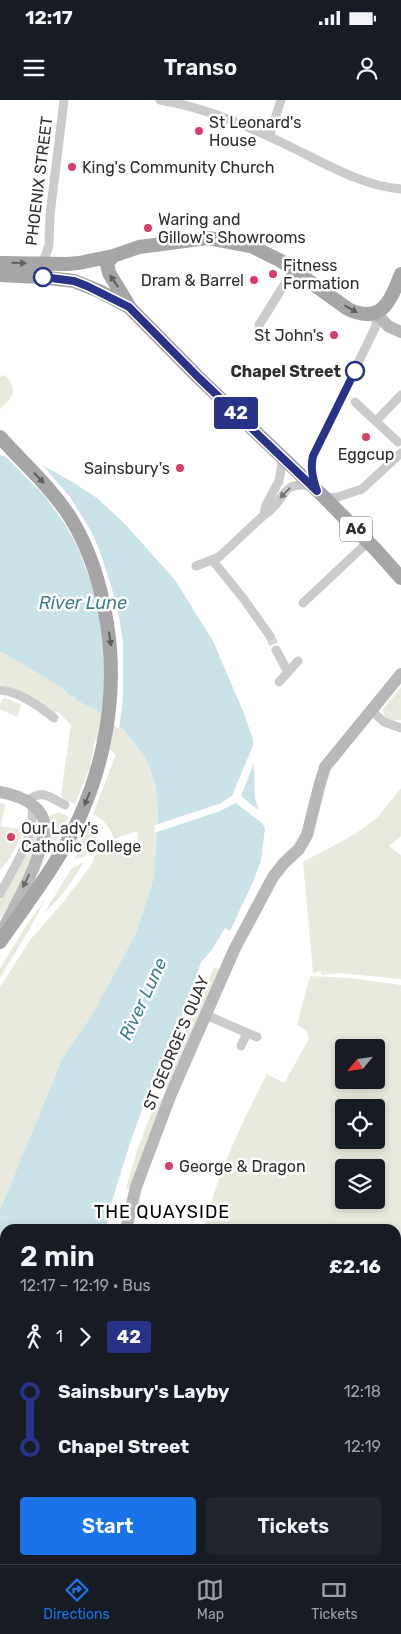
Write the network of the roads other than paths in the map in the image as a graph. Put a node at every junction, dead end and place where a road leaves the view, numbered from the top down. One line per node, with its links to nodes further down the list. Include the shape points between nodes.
1 (64, 100): 7 (street, PHOENIX STREET, via 49,245)
2 (160, 100): 4 (street, via 206,111)
3 (282, 100): 4 (street)
4 (269, 137): 5 (street, via 360,178)
5 (401, 190)
6 (113, 256): 7 (main road, A6, via 67,264); 8 (main road, A6, via 139,247 208,238 251,246); 11 (main road, A6, one-way to 6, via 109,273 107,264)
7 (39, 264): 9 (main road, A6, one-way to 7)
8 (294, 269): 12 (main road, A6, one-way to 12, via 348,308 363,314); 13 (street)
9 (1, 272): 11 (main road, A6, via 74,281)
10 (401, 274): 12 (main road, via 390,300)
11 (129, 307): 21 (main road, A6)
12 (376, 313): 14 (street, via 388,326); 22 (street, via 376,326 313,456 312,474)
13 (259, 325)
14 (401, 332)
15 (401, 395): 17 (street)
16 (355, 402): 17 (street)
17 (376, 421): 19 (street)
18 (2, 440): 46 (main road, one-way to 46, via 51,490 89,553 103,599 112,672 107,729 88,796 55,863)
19 (398, 442)
20 (401, 453): 22 (street, via 362,489 338,497)
21 (283, 458): 22 (main road, A6); 23 (street, via 279,481)
22 (318, 492): 23 (street, one-way to 23, via 298,484 285,491 272,510); 24 (main road, A6)
23 (264, 515): 25 (street, via 226,553)
24 (368, 542): 26 (main road, A6); 30 (street)
25 (213, 561): 27 (street); 31 (street)
26 (386, 561): 28 (street); 29 (main road, A6)
27 (196, 566)
28 (401, 570)
29 (401, 578)
30 (303, 604)
31 (270, 636)
32 (276, 650): 34 (street)
33 (298, 661): 34 (street)
34 (288, 672): 36 (street)
35 (401, 674): 38 (street, ST GEORGE'S QUAY)
36 (279, 682)
37 (0, 690): 39 (street, via 26,699)
38 (372, 711): 40 (street, via 384,722); 47 (street, ST GEORGE'S QUAY, via 325,767 307,835 299,849 273,877 235,948)
39 (54, 718)
40 (401, 728)
41 (0, 792): 42 (street, via 17,795)
42 (30, 803): 43 (street, via 34,795 44,794); 44 (street, via 33,818 27,845); 45 (street, one-way to 45, via 42,817 45,832 38,856)
43 (65, 805)
44 (0, 894)
45 (0, 936)
46 (0, 942)
47 (206, 1014): 48 (street); 51 (street, ST GEORGE'S QUAY, via 141,1173)
48 (247, 1033): 49 (street); 50 (street)
49 (257, 1037)
50 (242, 1046)
51 (127, 1224)

